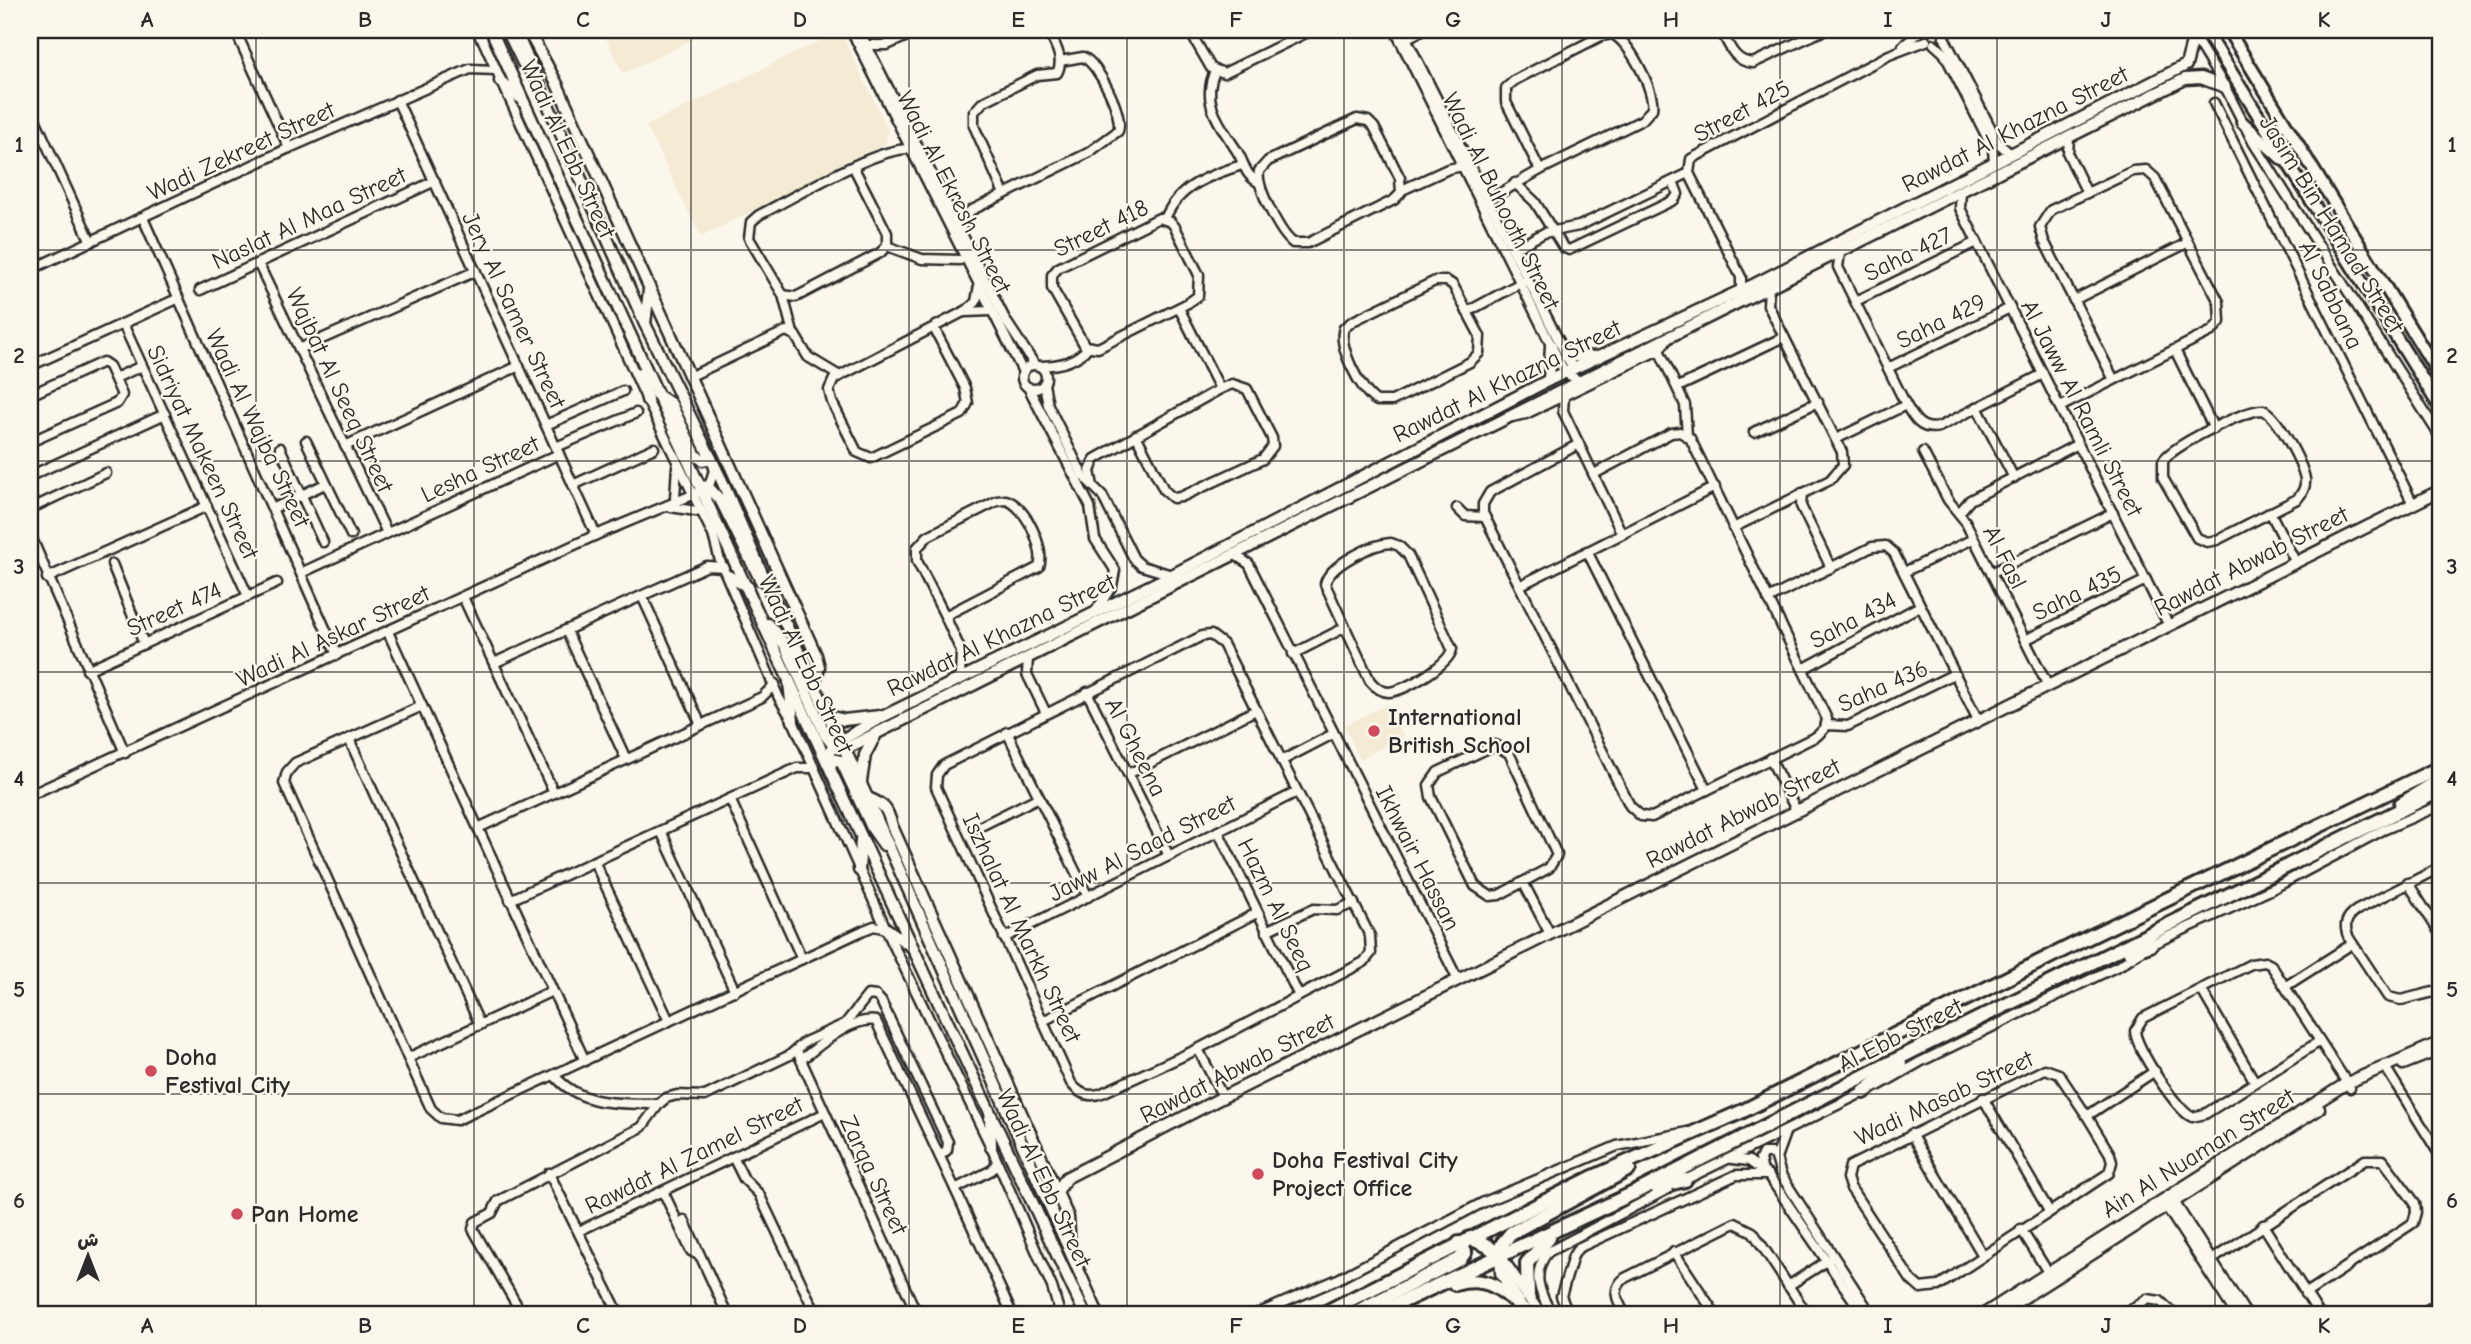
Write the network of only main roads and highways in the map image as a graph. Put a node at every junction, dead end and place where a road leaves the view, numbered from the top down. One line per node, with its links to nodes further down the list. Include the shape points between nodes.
1 (2205, 30): 4 (main road, Jasim Bin Hamad Street)
2 (2228, 30): 5 (main road, Jasim Bin Hamad Street)
3 (2242, 122): 4 (main road)
4 (2288, 161): 6 (main road, Jasim Bin Hamad Street)
5 (2441, 377)
6 (2441, 409)
7 (2441, 767): 17 (main road, Al Ebb Street)
8 (2441, 779): 10 (main road)
9 (2441, 790): 10 (main road, Al Ebb Street)
10 (2380, 822): 11 (main road, Al Ebb Street)
11 (2276, 873): 12 (main road); 14 (main road, Al Ebb Street)
12 (2242, 901)
13 (2150, 945): 14 (main road)
14 (2089, 964): 15 (main road, Al Ebb Street)
15 (1923, 1046): 16 (main road); 19 (main road, Al Ebb Street)
16 (1864, 1092)
17 (1645, 1155): 21 (main road, Al Ebb Street); 22 (main road, via 1625,1172 1511,1233)
18 (1685, 1180): 19 (main road)
19 (1636, 1192): 20 (main road, Al Ebb Street)
20 (1560, 1228): 22 (main road, Al Ebb Street); 23 (main road, via 1529,1259 1525,1274)
21 (1464, 1241): 22 (main road, via 1488,1245); 25 (main road, Al Ebb Street); 27 (main road, via 1460,1259)
22 (1500, 1256): 24 (main road, Al Ebb Street)
23 (1528, 1296)
24 (1408, 1299): 26 (main road, via 1477,1280 1497,1286); 28 (main road, Al Ebb Street)
25 (1326, 1312)
26 (1526, 1312)
27 (1352, 1314)
28 (1376, 1314)

